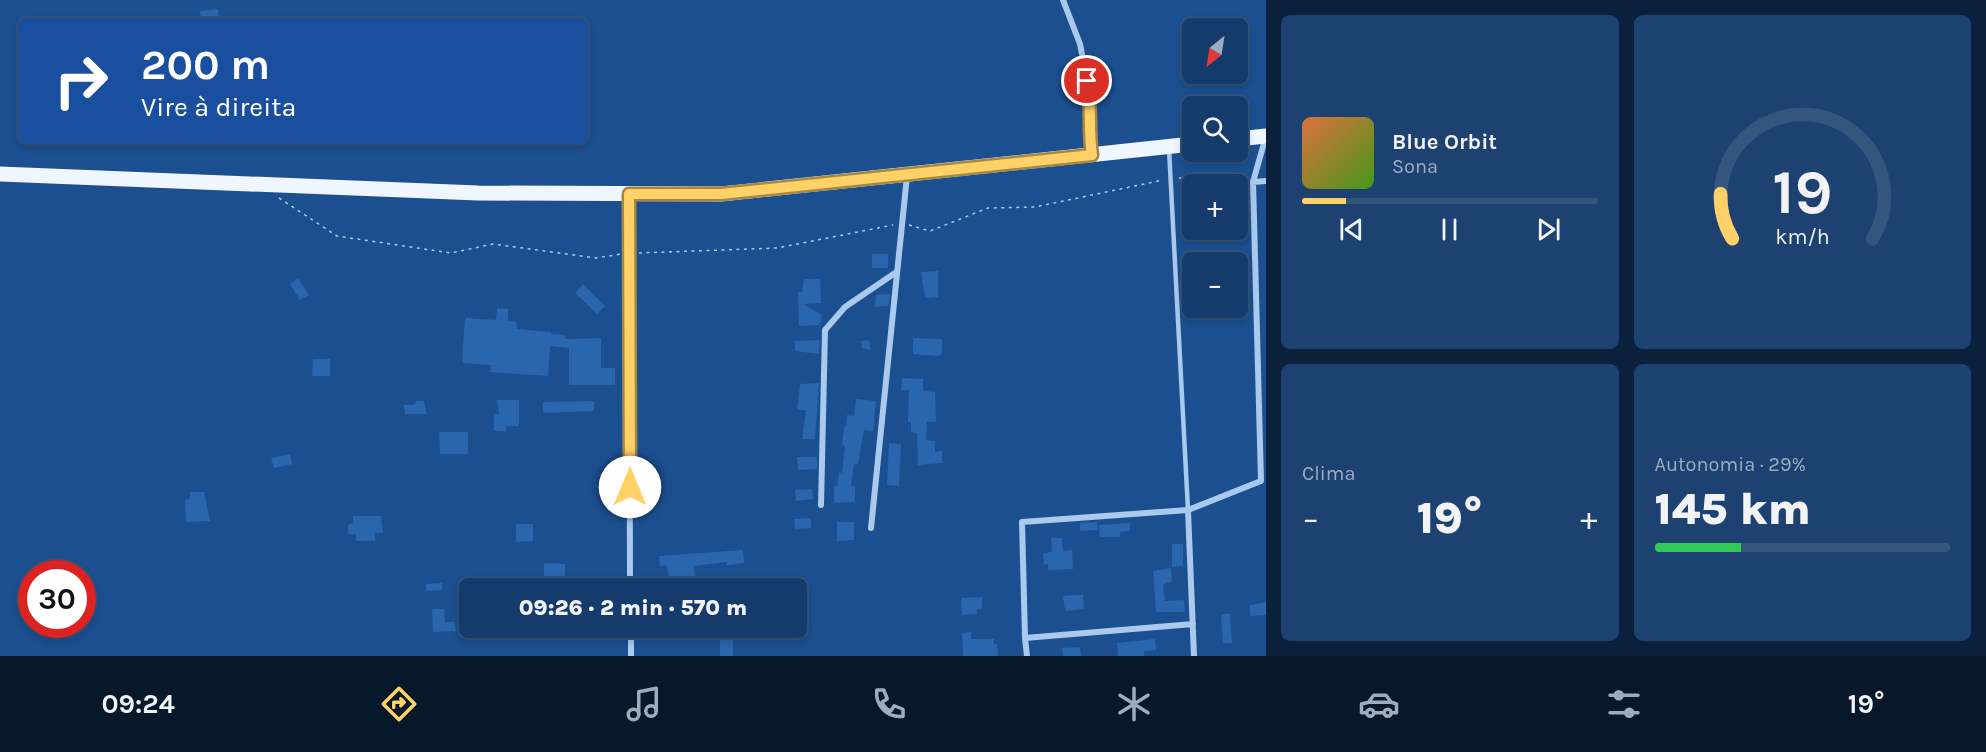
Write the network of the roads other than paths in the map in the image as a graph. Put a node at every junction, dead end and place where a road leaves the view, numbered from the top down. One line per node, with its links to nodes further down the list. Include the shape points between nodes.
1 (1064, 0): 6 (street, via 1080,44 1091,100 1088,124)
2 (1266, 136): 3 (main road); 9 (street)
3 (1248, 138)
4 (1182, 145): 5 (main road)
5 (1169, 146): 6 (main road); 14 (lane)
6 (1092, 155): 8 (main road)
7 (0, 174): 11 (main road, via 478,193)
8 (907, 174): 11 (main road, via 721,194); 12 (street)
9 (1253, 182): 10 (street); 14 (street, via 1261,481)
10 (1266, 182)
11 (629, 194): 16 (street)
12 (895, 273): 13 (street, via 845,307 825,330); 15 (street)
13 (821, 505)
14 (1188, 510): 17 (street); 19 (street, via 1022,522)
15 (871, 528)
16 (630, 578)
17 (1193, 624): 19 (street); 22 (street)
18 (631, 638): 20 (street)
19 (1025, 638): 21 (street)
20 (631, 656)
21 (1027, 656)
22 (1194, 656)

